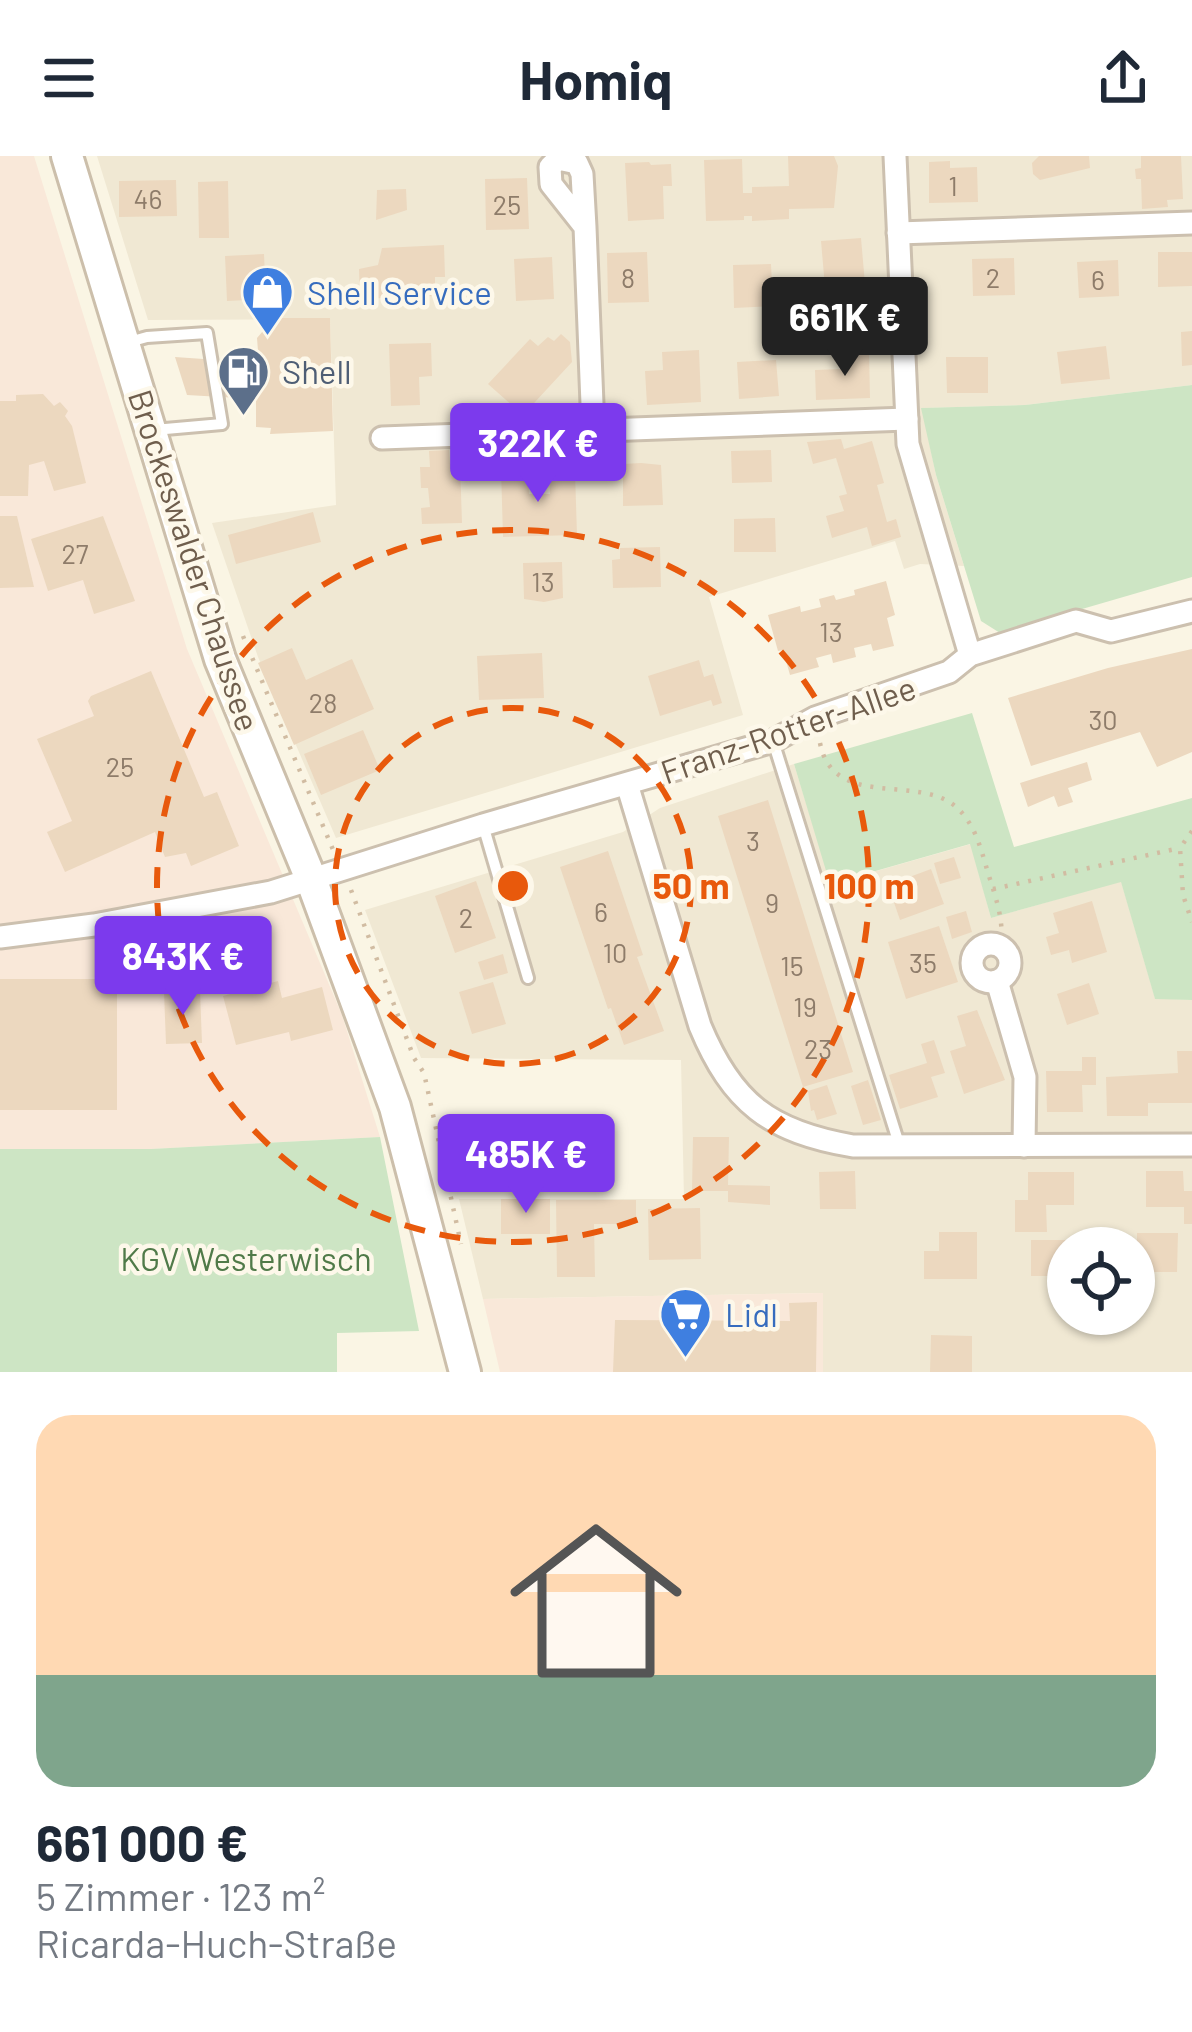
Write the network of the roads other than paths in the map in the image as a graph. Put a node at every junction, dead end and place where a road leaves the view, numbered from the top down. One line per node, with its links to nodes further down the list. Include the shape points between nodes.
1 (67, 156): 6 (street, Brockeswalder Chaussee)
2 (895, 156): 5 (street)
3 (1192, 223): 5 (street)
4 (585, 227): 8 (street)
5 (898, 233): 7 (street)
6 (124, 344): 9 (street, Brockeswalder Chaussee); 9 (lane, via 207,333 222,424)
7 (907, 419): 8 (street); 12 (street, via 913,468)
8 (593, 429): 10 (street)
9 (151, 430): 16 (street, Brockeswalder Chaussee, via 220,659)
10 (382, 438)
11 (1192, 611): 12 (street, Franz-Rotter-Allee, via 1111,631 1076,621)
12 (970, 655): 13 (street, Franz-Rotter-Allee, via 949,672 815,718)
13 (773, 741): 14 (street, Franz-Rotter-Allee); 21 (lane)
14 (627, 784): 15 (street, Franz-Rotter-Allee); 21 (street, via 700,1026 740,1098 810,1139)
15 (483, 825): 16 (street, Franz-Rotter-Allee); 18 (lane)
16 (311, 879): 17 (street, Franz-Rotter-Allee, via 193,908); 23 (street, Brockeswalder Chaussee, via 395,1107)
17 (0, 937)
18 (528, 978)
19 (997, 981): 19 (street, via 979,977 972,960 982,946 1001,946 1009,956 1010,968); 22 (street, via 1025,1077)
20 (1192, 1145): 22 (street)
21 (900, 1146): 22 (street)
22 (1024, 1146)
23 (465, 1372)

